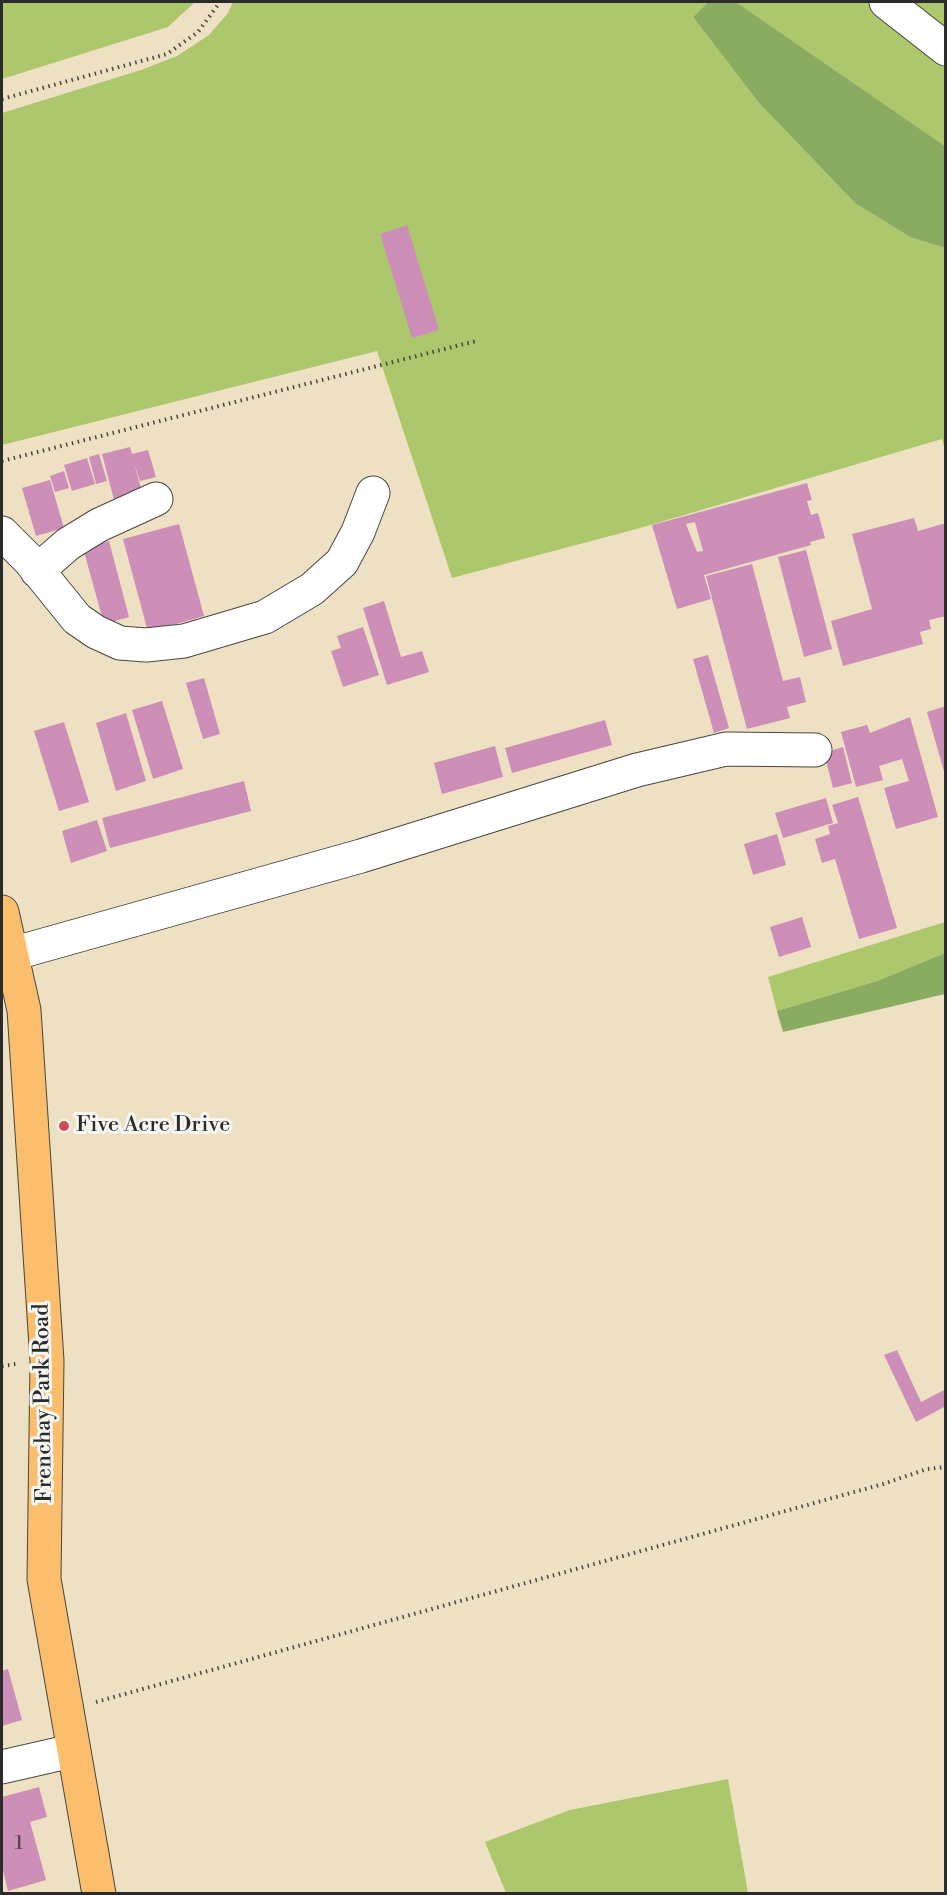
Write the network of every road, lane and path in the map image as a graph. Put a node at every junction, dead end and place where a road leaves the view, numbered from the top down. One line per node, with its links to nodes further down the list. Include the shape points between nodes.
1 (220, 2): 4 (path, via 198,32 167,54)
2 (886, 2): 3 (street)
3 (945, 49)
4 (2, 99)
5 (476, 341): 6 (path)
6 (2, 461)
7 (373, 493): 10 (street, via 342,562 312,589 265,617 184,641 146,645 96,632 77,619)
8 (156, 499): 10 (street, via 99,525 68,544)
9 (2, 532): 10 (street)
10 (37, 571)
11 (815, 750): 13 (street, via 726,749 637,770 361,856)
12 (2, 912): 13 (main road, Frenchay Park Road)
13 (12, 954): 15 (main road, Frenchay Park Road, via 24,1010 47,1361 44,1579)
14 (945, 1467): 15 (path)
15 (66, 1710): 16 (main road, Frenchay Park Road)
16 (72, 1751): 17 (street); 18 (main road, Frenchay Park Road)
17 (2, 1767)
18 (99, 1893)

